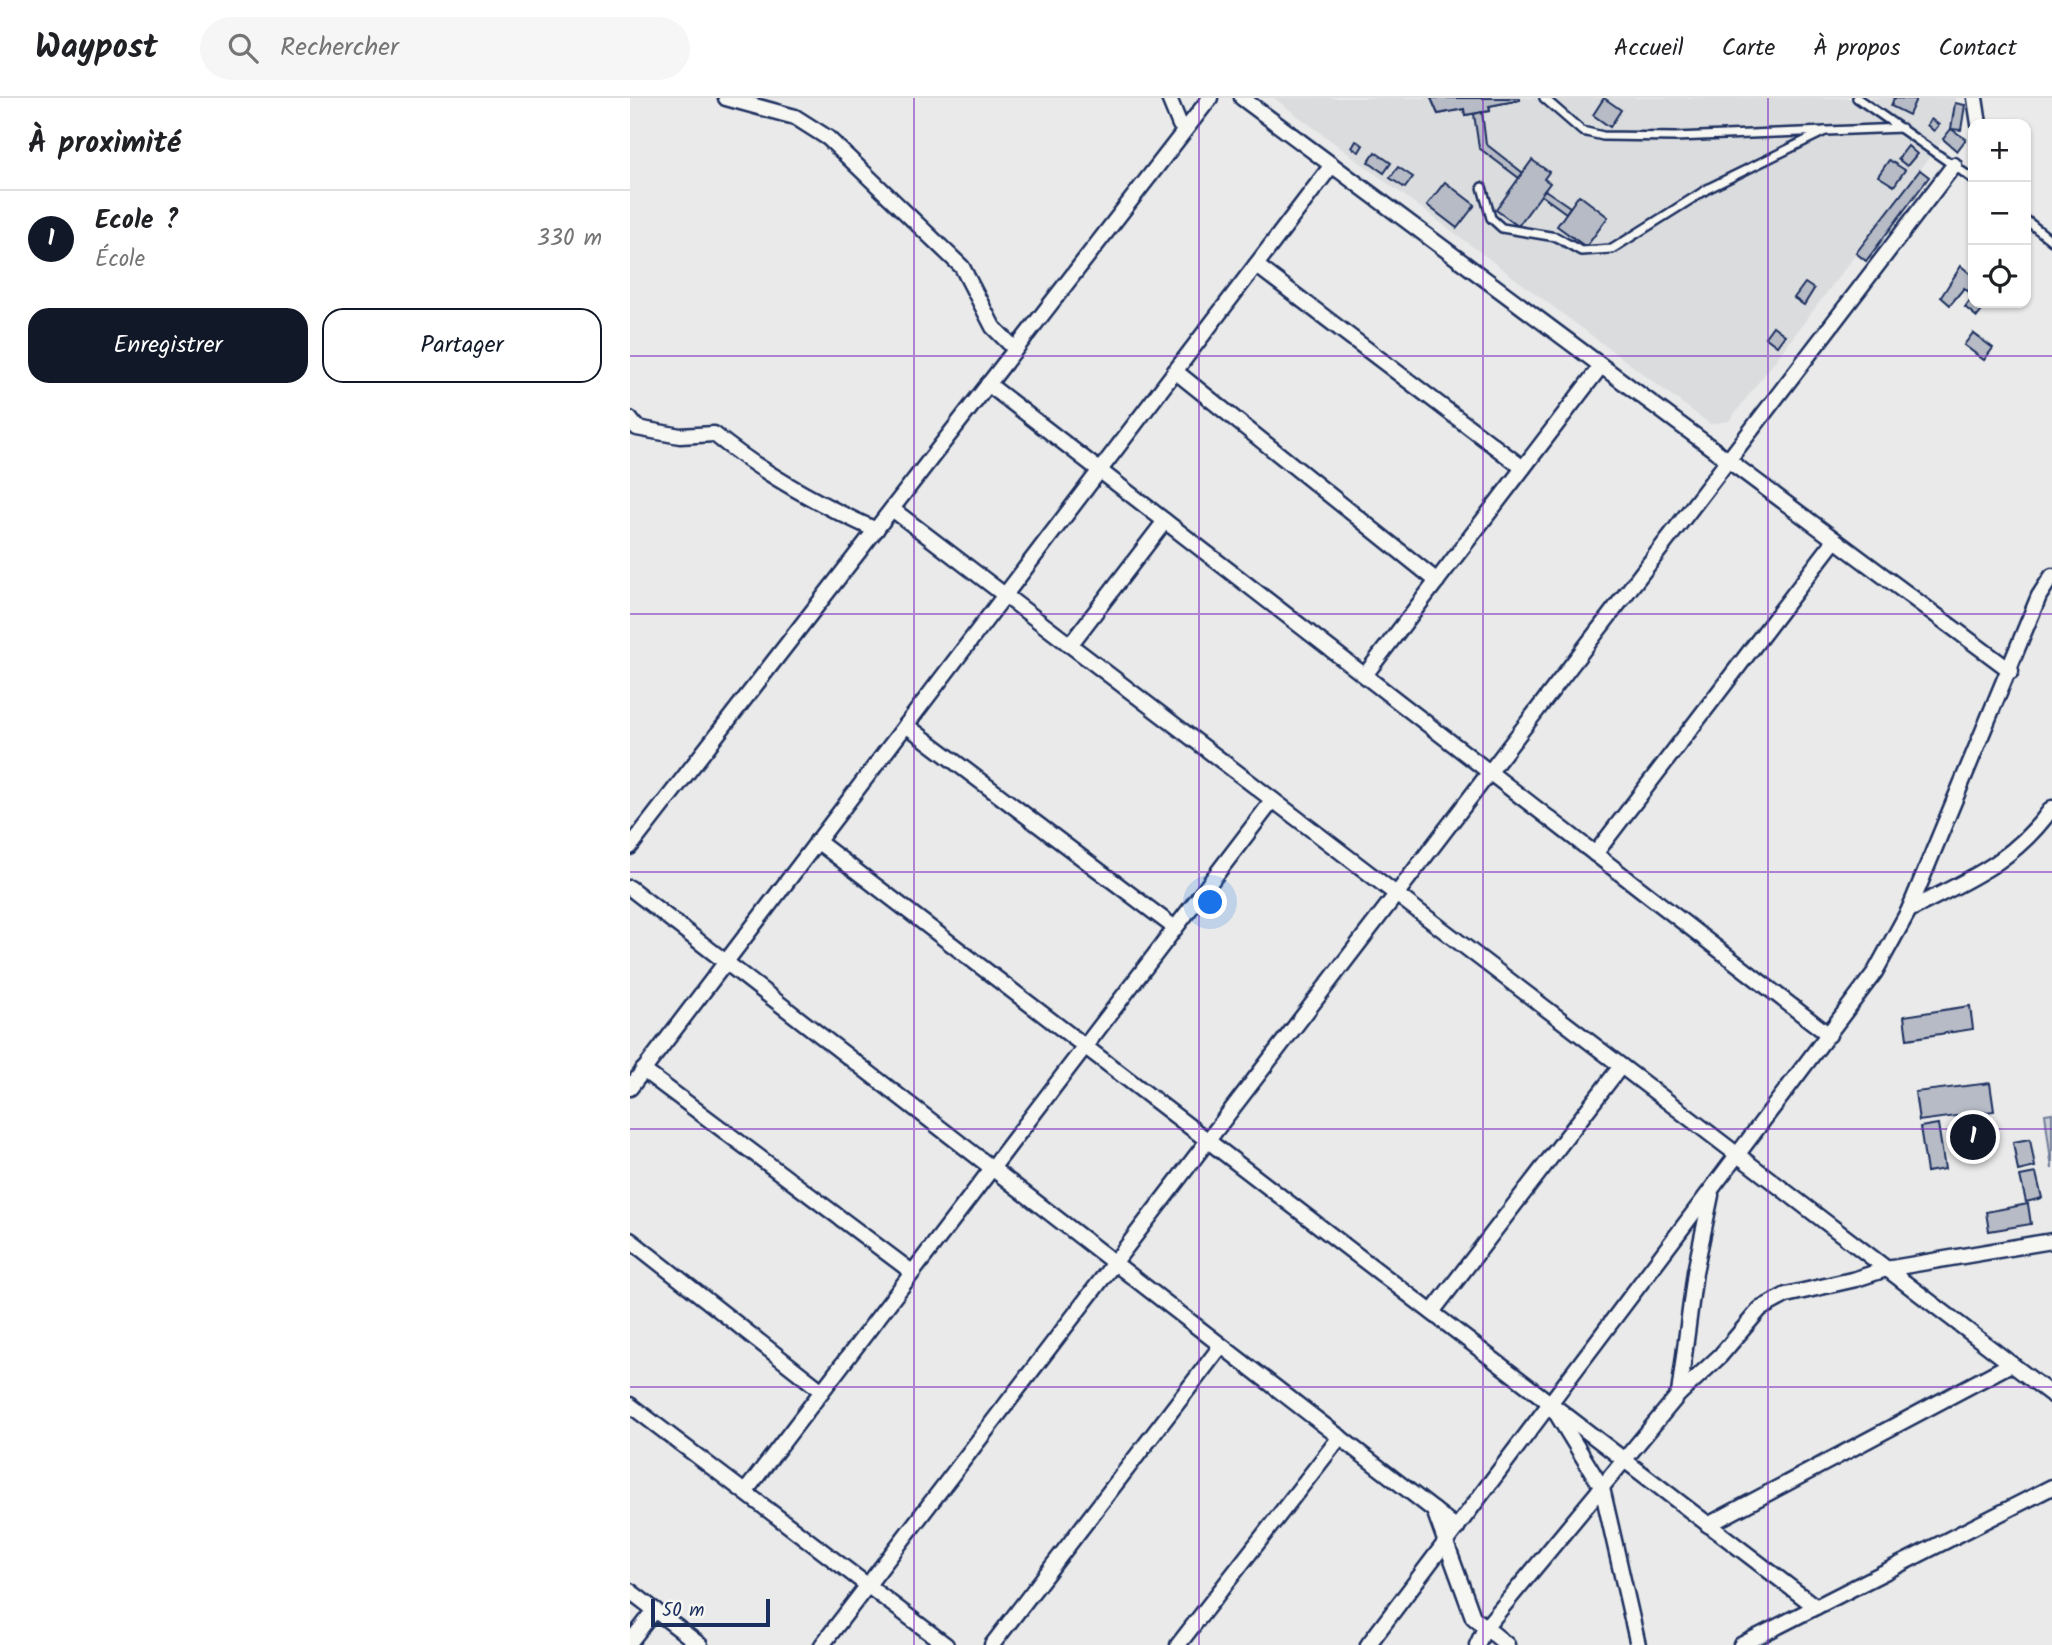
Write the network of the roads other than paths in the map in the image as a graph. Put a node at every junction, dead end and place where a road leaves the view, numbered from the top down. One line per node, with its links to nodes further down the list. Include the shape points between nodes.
1 (726, 98): 19 (street, via 795,117 828,138 962,267 993,327)
2 (1169, 98): 9 (street)
3 (1210, 98): 19 (street)
4 (1242, 98): 12 (street)
5 (1544, 98): 11 (lane, via 1583,131 1603,136)
6 (1857, 98): 10 (lane)
7 (1975, 98): 8 (street)
8 (1978, 119)
9 (1180, 125)
10 (1902, 128): 11 (lane); 13 (lane)
11 (1825, 131): 15 (lane, via 1709,187 1612,249 1581,251 1556,236 1502,228 1491,218)
12 (1332, 165): 18 (street); 20 (street)
13 (1954, 165): 14 (lane); 24 (street)
14 (1968, 175)
15 (1482, 187)
16 (2031, 224): 17 (lane)
17 (2052, 241)
18 (1256, 264): 21 (street); 25 (street)
19 (1015, 349): 22 (street)
20 (1601, 366): 24 (street); 25 (street)
21 (1175, 372): 26 (street); 32 (street)
22 (988, 384): 26 (street); 27 (street)
23 (630, 419): 29 (street, via 637,428 680,436 714,434 746,461)
24 (1727, 459): 30 (street); 38 (street)
25 (1523, 468): 32 (street)
26 (1100, 470): 28 (street); 33 (street)
27 (892, 509): 29 (street); 33 (street)
28 (1165, 521): 34 (street); 36 (street)
29 (876, 530): 42 (street)
30 (1835, 540): 35 (street); 43 (street)
31 (2052, 576): 35 (street, via 2039,596)
32 (1437, 581): 36 (street)
33 (1005, 595): 34 (street); 37 (street)
34 (1070, 645): 39 (street)
35 (2011, 671): 46 (street)
36 (1365, 675): 38 (street)
37 (906, 725): 41 (street); 47 (street)
38 (1489, 771): 43 (street); 45 (street)
39 (1273, 800): 45 (street); 47 (street)
40 (2052, 808): 46 (street, via 2027,839 1994,867)
41 (817, 841): 48 (street); 50 (street)
42 (630, 847)
43 (1595, 854): 49 (street)
44 (630, 888): 48 (street)
45 (1395, 893): 51 (street); 54 (street)
46 (1909, 910): 49 (street, via 1875,972)
47 (1175, 928): 50 (street)
48 (726, 962): 52 (street); 56 (street)
49 (1829, 1035): 55 (street)
50 (1085, 1046): 54 (street); 56 (street)
51 (1621, 1066): 55 (street); 63 (street)
52 (643, 1070): 53 (street); 62 (street)
53 (630, 1088)
54 (1207, 1140): 60 (street); 63 (street)
55 (1739, 1156): 57 (street); 61 (street)
56 (992, 1168): 60 (street); 62 (street)
57 (1711, 1191): 67 (street); 69 (street)
58 (630, 1240): 66 (street)
59 (2052, 1241): 61 (street)
60 (1114, 1262): 64 (street); 80 (street)
61 (1886, 1269): 65 (street); 67 (street, via 1786,1294 1760,1309)
62 (912, 1272): 66 (street)
63 (1432, 1312): 69 (street)
64 (1221, 1346): 71 (street); 89 (street)
65 (2011, 1364): 68 (street); 77 (street)
66 (822, 1391): 75 (street)
67 (1679, 1394): 72 (street)
68 (2052, 1395)
69 (1551, 1404): 72 (street); 74 (street); 78 (street)
70 (630, 1405): 75 (street)
71 (1340, 1437): 76 (street); 90 (street)
72 (1625, 1461): 74 (street); 77 (street)
73 (2052, 1487): 82 (street)
74 (1601, 1488): 84 (street); 94 (street)
75 (745, 1492): 80 (street)
76 (1433, 1509): 78 (street); 79 (street)
77 (1709, 1525): 82 (street)
78 (1457, 1528): 79 (street)
79 (1447, 1542): 84 (street, via 1473,1617); 91 (street)
80 (867, 1585): 87 (street); 88 (street)
81 (630, 1591): 83 (street)
82 (1816, 1607): 95 (street)
83 (655, 1610): 85 (street); 86 (street)
84 (1485, 1628): 92 (street); 93 (street)
85 (630, 1642)
86 (701, 1645)
87 (822, 1645)
88 (946, 1645)
89 (992, 1645)
90 (1178, 1645)
91 (1368, 1645)
92 (1477, 1645)
93 (1507, 1645)
94 (1638, 1645)
95 (1741, 1645)

